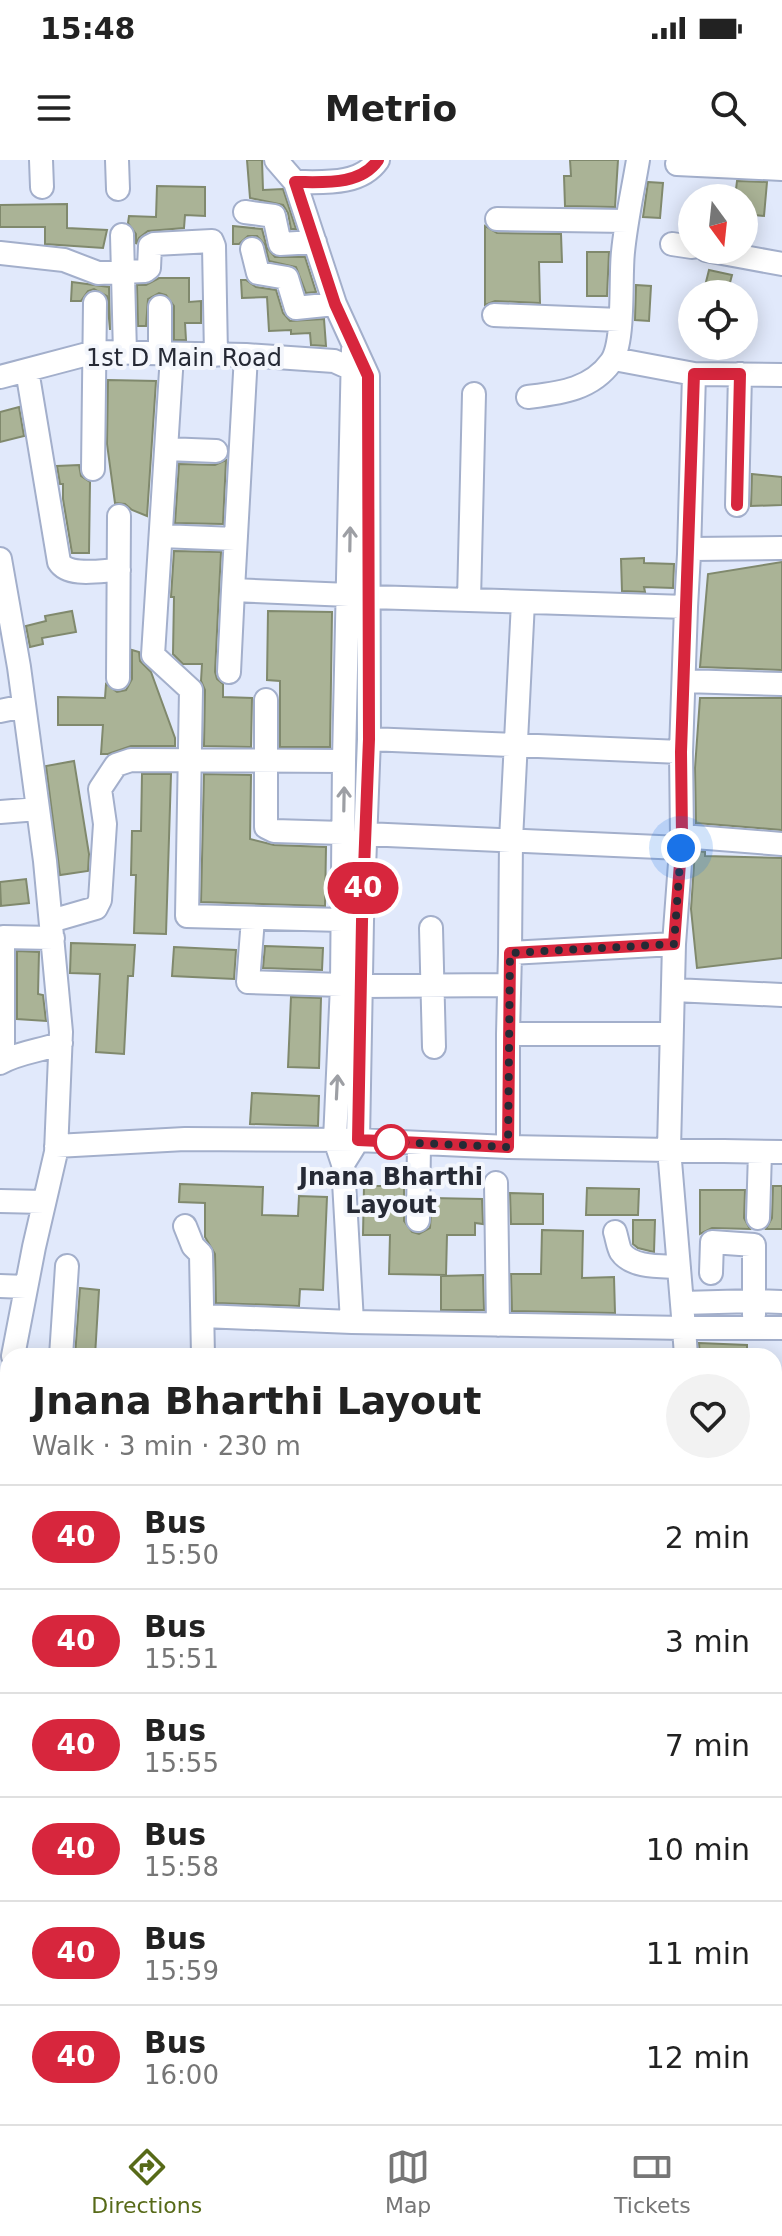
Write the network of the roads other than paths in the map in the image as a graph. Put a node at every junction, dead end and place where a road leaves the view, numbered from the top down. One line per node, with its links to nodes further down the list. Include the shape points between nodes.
1 (41, 160): 10 (street)
2 (117, 160): 11 (street)
3 (276, 160): 9 (street)
4 (378, 160): 7 (street, via 374,167)
5 (638, 160): 14 (street)
6 (677, 164): 8 (street)
7 (358, 167): 9 (street, via 343,182)
8 (782, 169)
9 (295, 182): 16 (street)
10 (42, 187)
11 (118, 189)
12 (245, 212): 16 (street, via 274,216 280,244)
13 (497, 219): 14 (street)
14 (627, 221): 26 (street)
15 (122, 235): 21 (street)
16 (315, 242): 23 (street)
17 (252, 249): 23 (street, via 258,273 287,278 296,308)
18 (0, 253): 21 (street, via 64,260 98,273)
19 (758, 260): 20 (street)
20 (782, 264)
21 (124, 272): 28 (street); 30 (street, via 149,268 154,244 212,241)
22 (95, 303): 27 (street)
23 (335, 304): 34 (street)
24 (160, 307): 29 (street)
25 (494, 315): 26 (street)
26 (620, 320): 32 (street)
27 (95, 352): 28 (street, 1st D Main Road); 33 (street, 1st D Main Road); 43 (street)
28 (125, 353): 29 (street, 1st D Main Road)
29 (166, 354): 30 (street, 1st D Main Road); 41 (street)
30 (216, 355): 31 (street, 1st D Main Road)
31 (246, 355): 34 (street, 1st D Main Road, via 334,361); 47 (street)
32 (614, 359): 35 (street); 40 (street, via 574,391)
33 (27, 370): 38 (street, 1st D Main Road); 51 (street, via 61,568)
34 (360, 372): 53 (street)
35 (694, 374): 36 (street); 49 (street)
36 (740, 374): 37 (street); 44 (street)
37 (782, 375)
38 (0, 377)
39 (474, 394): 54 (street)
40 (528, 397)
41 (166, 449): 42 (street); 46 (street)
42 (216, 451)
43 (93, 469)
44 (737, 505)
45 (119, 516): 51 (street)
46 (161, 536): 47 (street); 69 (street, via 153,655 191,690)
47 (235, 539): 52 (street)
48 (782, 548): 49 (street, via 695,548)
49 (689, 554): 56 (street)
50 (0, 559): 62 (street)
51 (119, 570): 58 (street)
52 (233, 590): 53 (street); 57 (street)
53 (360, 596): 54 (street); 64 (street); 68 (street)
54 (469, 600): 55 (street)
55 (523, 602): 56 (street); 65 (street)
56 (686, 607): 59 (street)
57 (229, 672)
58 (118, 678)
59 (684, 681): 60 (street); 66 (street)
60 (782, 684)
61 (266, 700): 67 (street)
62 (24, 706): 63 (street); 70 (street)
63 (0, 711)
64 (369, 739): 65 (street); 72 (street)
65 (516, 746): 66 (street); 73 (street)
66 (681, 752): 74 (street)
67 (266, 761): 68 (street); 69 (street); 72 (street, via 268,829)
68 (344, 761): 72 (street, one-way to 68)
69 (189, 762): 76 (street, via 187,916); 79 (street, via 131,760 116,765 100,789 105,824 100,900 96,908)
70 (38, 809): 71 (street); 79 (street)
71 (0, 812)
72 (354, 834): 73 (street); 77 (street); 84 (street)
73 (511, 840): 74 (street); 81 (street)
74 (682, 842): 75 (street); 80 (street)
75 (782, 844)
76 (253, 919): 77 (street); 84 (street, via 248,982)
77 (342, 920): 84 (street)
78 (431, 928): 82 (street)
79 (52, 929): 89 (street); 91 (street, via 3,937)
80 (674, 944): 81 (street); 85 (street)
81 (510, 953): 83 (street)
82 (433, 985): 83 (street); 84 (street); 90 (street)
83 (509, 985): 87 (street)
84 (352, 986): 92 (street, one-way to 84); 93 (street)
85 (674, 990): 86 (street); 88 (street)
86 (782, 995)
87 (508, 1034): 88 (street); 96 (street)
88 (670, 1034): 97 (street)
89 (61, 1043): 91 (street); 95 (street)
90 (434, 1047)
91 (2, 1062)
92 (335, 1140): 93 (street); 95 (street, via 185,1139); 99 (street)
93 (358, 1140): 94 (street); 99 (street)
94 (419, 1143): 96 (street); 104 (street)
95 (56, 1146): 102 (street)
96 (508, 1147): 97 (street)
97 (669, 1149): 98 (street); 108 (street)
98 (771, 1152): 103 (street)
99 (343, 1164): 116 (street)
100 (496, 1183): 117 (street)
101 (0, 1201): 102 (street)
102 (44, 1202): 111 (street)
103 (758, 1218)
104 (418, 1220)
105 (185, 1226): 115 (street, via 201,1254)
106 (615, 1232): 108 (street, via 630,1260)
107 (67, 1266): 122 (street)
108 (679, 1267): 114 (street)
109 (711, 1273): 112 (street, via 712,1242 754,1245)
110 (0, 1286): 111 (street)
111 (26, 1287): 121 (street)
112 (754, 1301): 113 (street); 114 (street); 119 (street)
113 (782, 1302)
114 (682, 1303): 118 (street)
115 (203, 1316): 116 (street); 123 (street)
116 (352, 1322): 117 (street)
117 (498, 1325): 118 (street)
118 (684, 1328): 119 (street); 124 (street)
119 (755, 1328): 120 (street)
120 (782, 1328)
121 (15, 1348)
122 (62, 1348)
123 (203, 1348)
124 (685, 1348)

